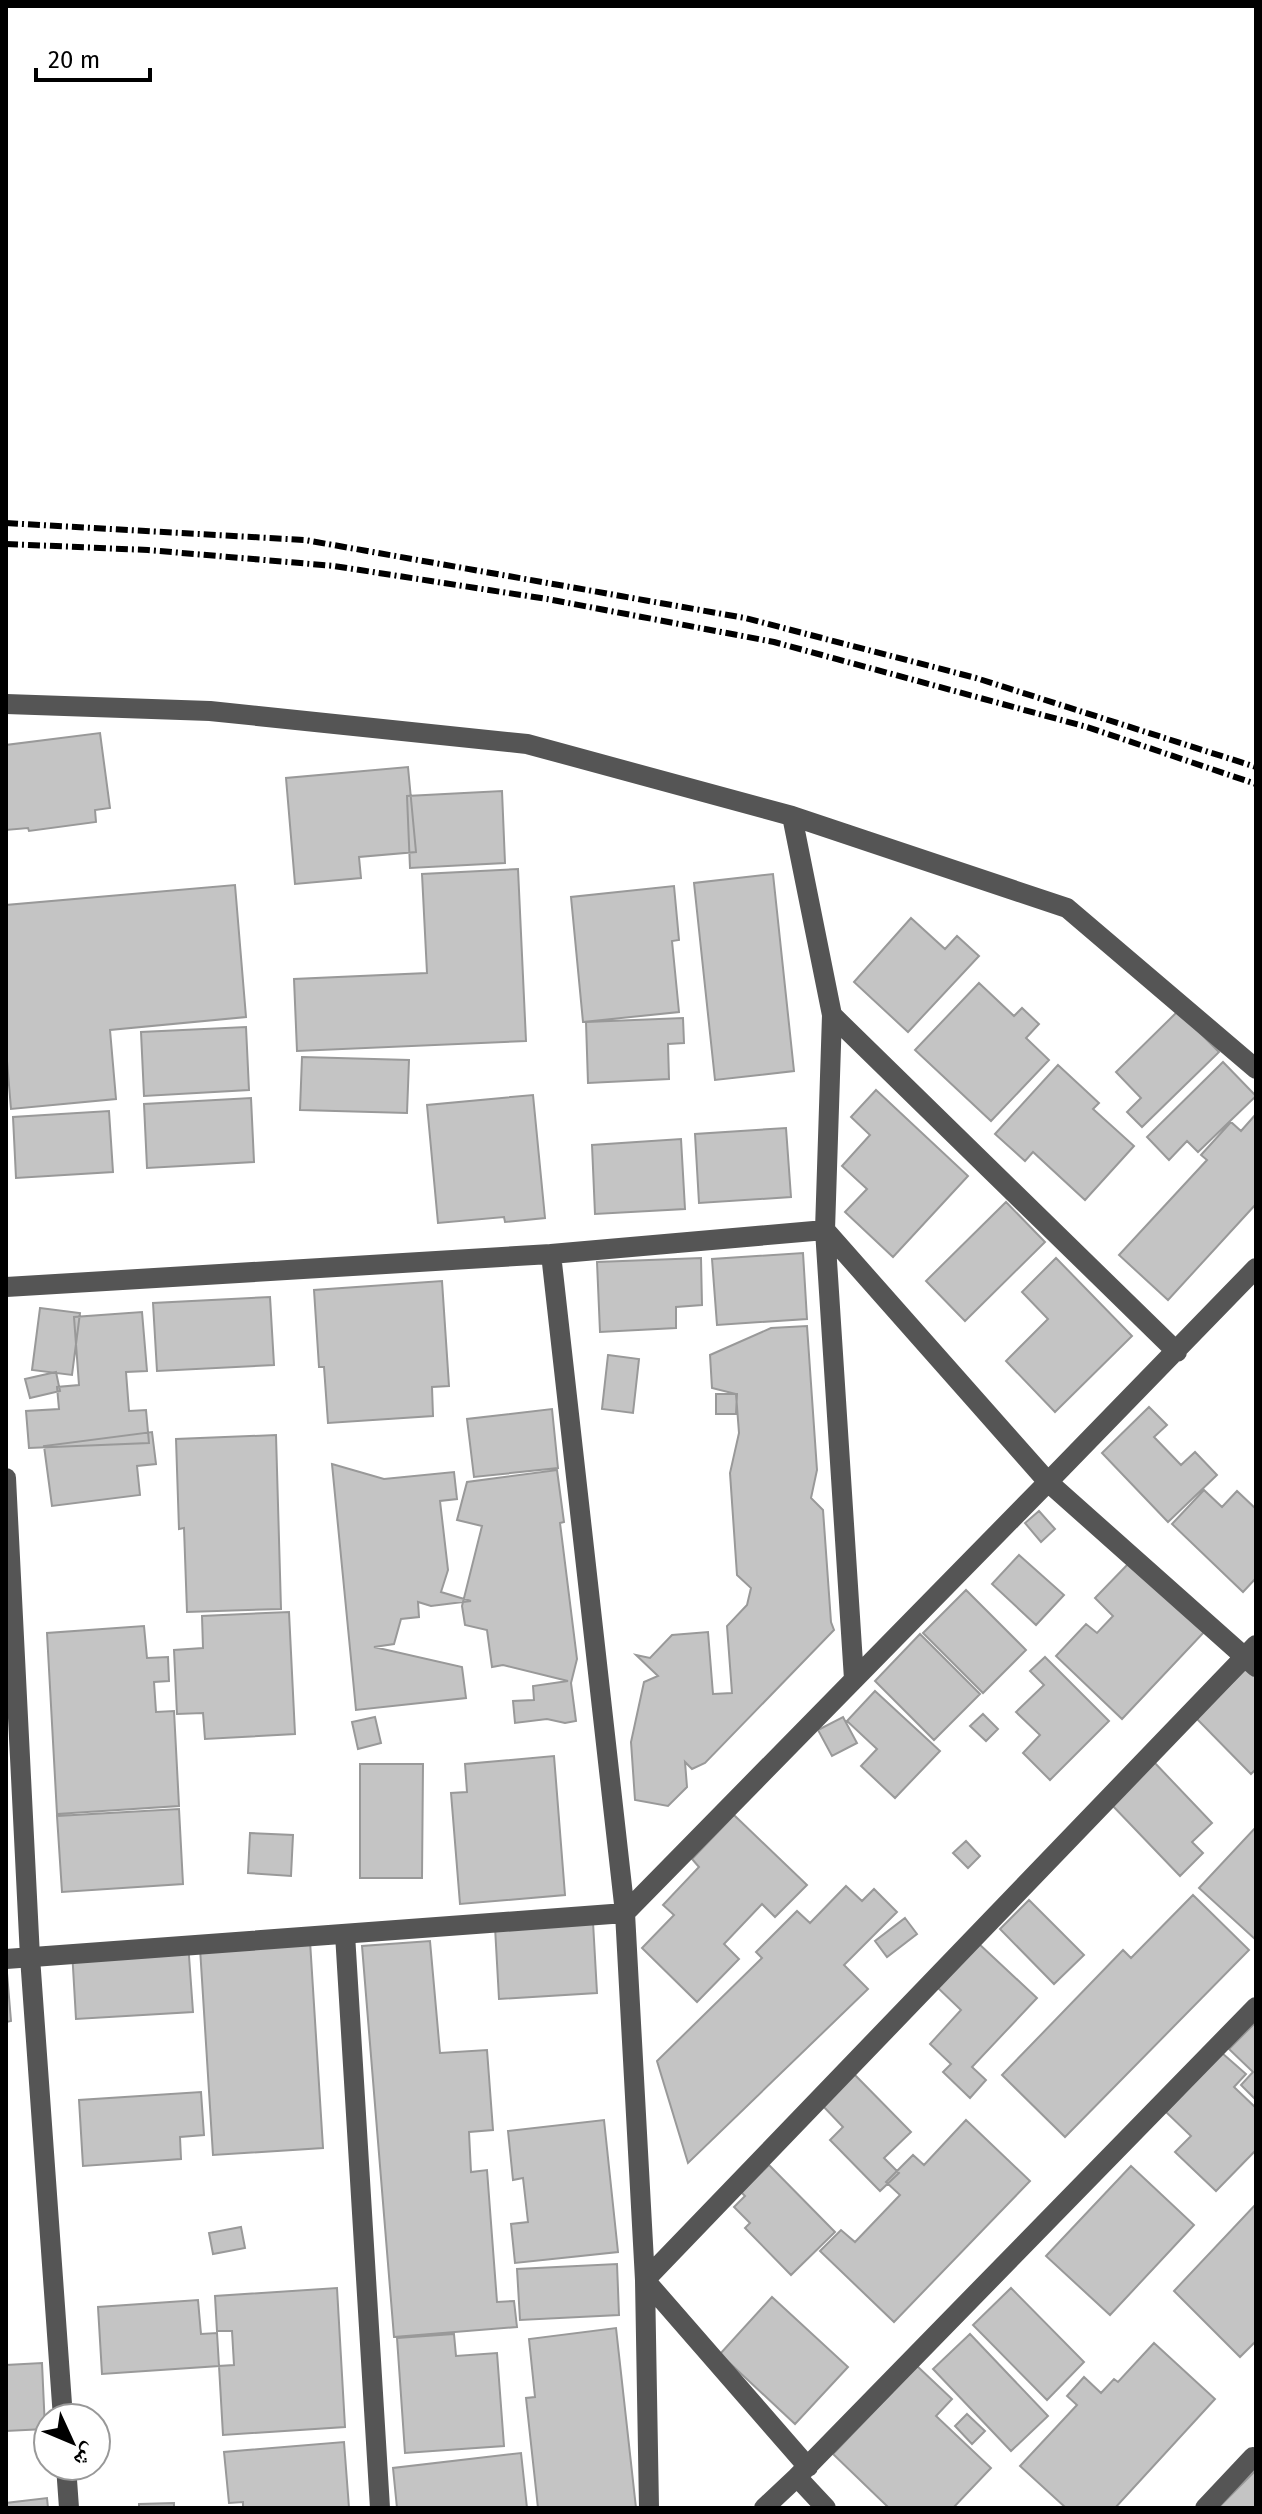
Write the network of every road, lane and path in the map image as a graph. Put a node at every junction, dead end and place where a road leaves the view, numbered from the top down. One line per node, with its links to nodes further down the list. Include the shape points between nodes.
1 (6, 704): 2 (street, via 210,711 527,744)
2 (792, 816): 3 (street); 4 (street, via 1067,908)
3 (832, 1015): 5 (street); 9 (street)
4 (1256, 1069)
5 (825, 1230): 6 (street); 11 (street); 13 (street)
6 (551, 1254): 8 (street); 14 (street)
7 (1256, 1268): 9 (street)
8 (6, 1287)
9 (1177, 1352): 11 (street)
10 (6, 1478): 16 (street)
11 (1048, 1482): 12 (street); 13 (street)
12 (1252, 1656): 19 (street)
13 (854, 1679): 14 (street)
14 (625, 1913): 15 (street); 19 (street)
15 (345, 1934): 16 (street); 25 (street)
16 (30, 1957): 17 (street); 20 (street)
17 (6, 1959)
18 (1256, 2007): 22 (street)
19 (645, 2280): 22 (street); 26 (street)
20 (62, 2402)
21 (1255, 2457): 29 (street)
22 (803, 2472): 27 (street); 28 (street)
23 (67, 2482): 24 (street)
24 (69, 2508)
25 (380, 2508)
26 (649, 2508)
27 (764, 2508)
28 (826, 2508)
29 (1205, 2508)

